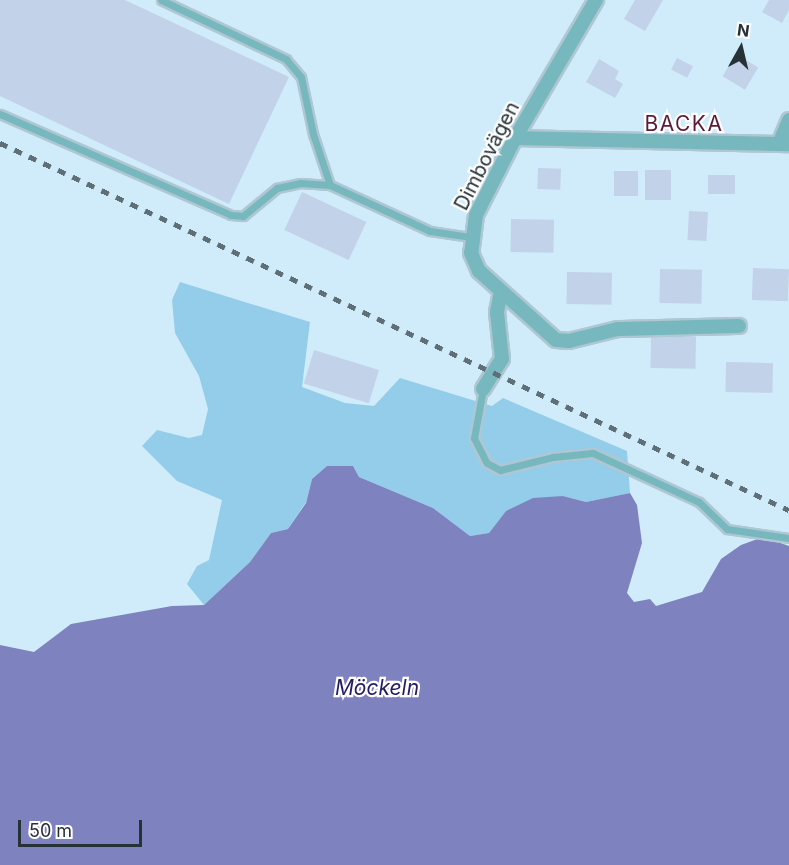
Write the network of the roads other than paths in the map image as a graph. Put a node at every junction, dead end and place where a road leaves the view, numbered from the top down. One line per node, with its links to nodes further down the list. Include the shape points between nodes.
1 (161, 0): 7 (lane, via 286,59 301,77 313,134)
2 (596, 0): 5 (street, Dimbovägen)
3 (0, 114): 7 (lane, via 231,215 243,216 277,188 300,183)
4 (789, 120): 6 (street)
5 (515, 138): 6 (street); 8 (street, Dimbovägen, via 476,215)
6 (784, 144)
7 (330, 185): 8 (lane, via 430,231)
8 (470, 237): 9 (street, Dimbovägen, via 471,253 479,272)
9 (501, 292): 10 (street, Dimbovägen, via 556,340 569,341 618,329); 11 (street, via 497,312 502,359)
10 (739, 326)
11 (483, 389): 12 (lane, via 474,438 487,464 500,470 553,457 593,453 699,502 727,529)
12 (789, 538)

